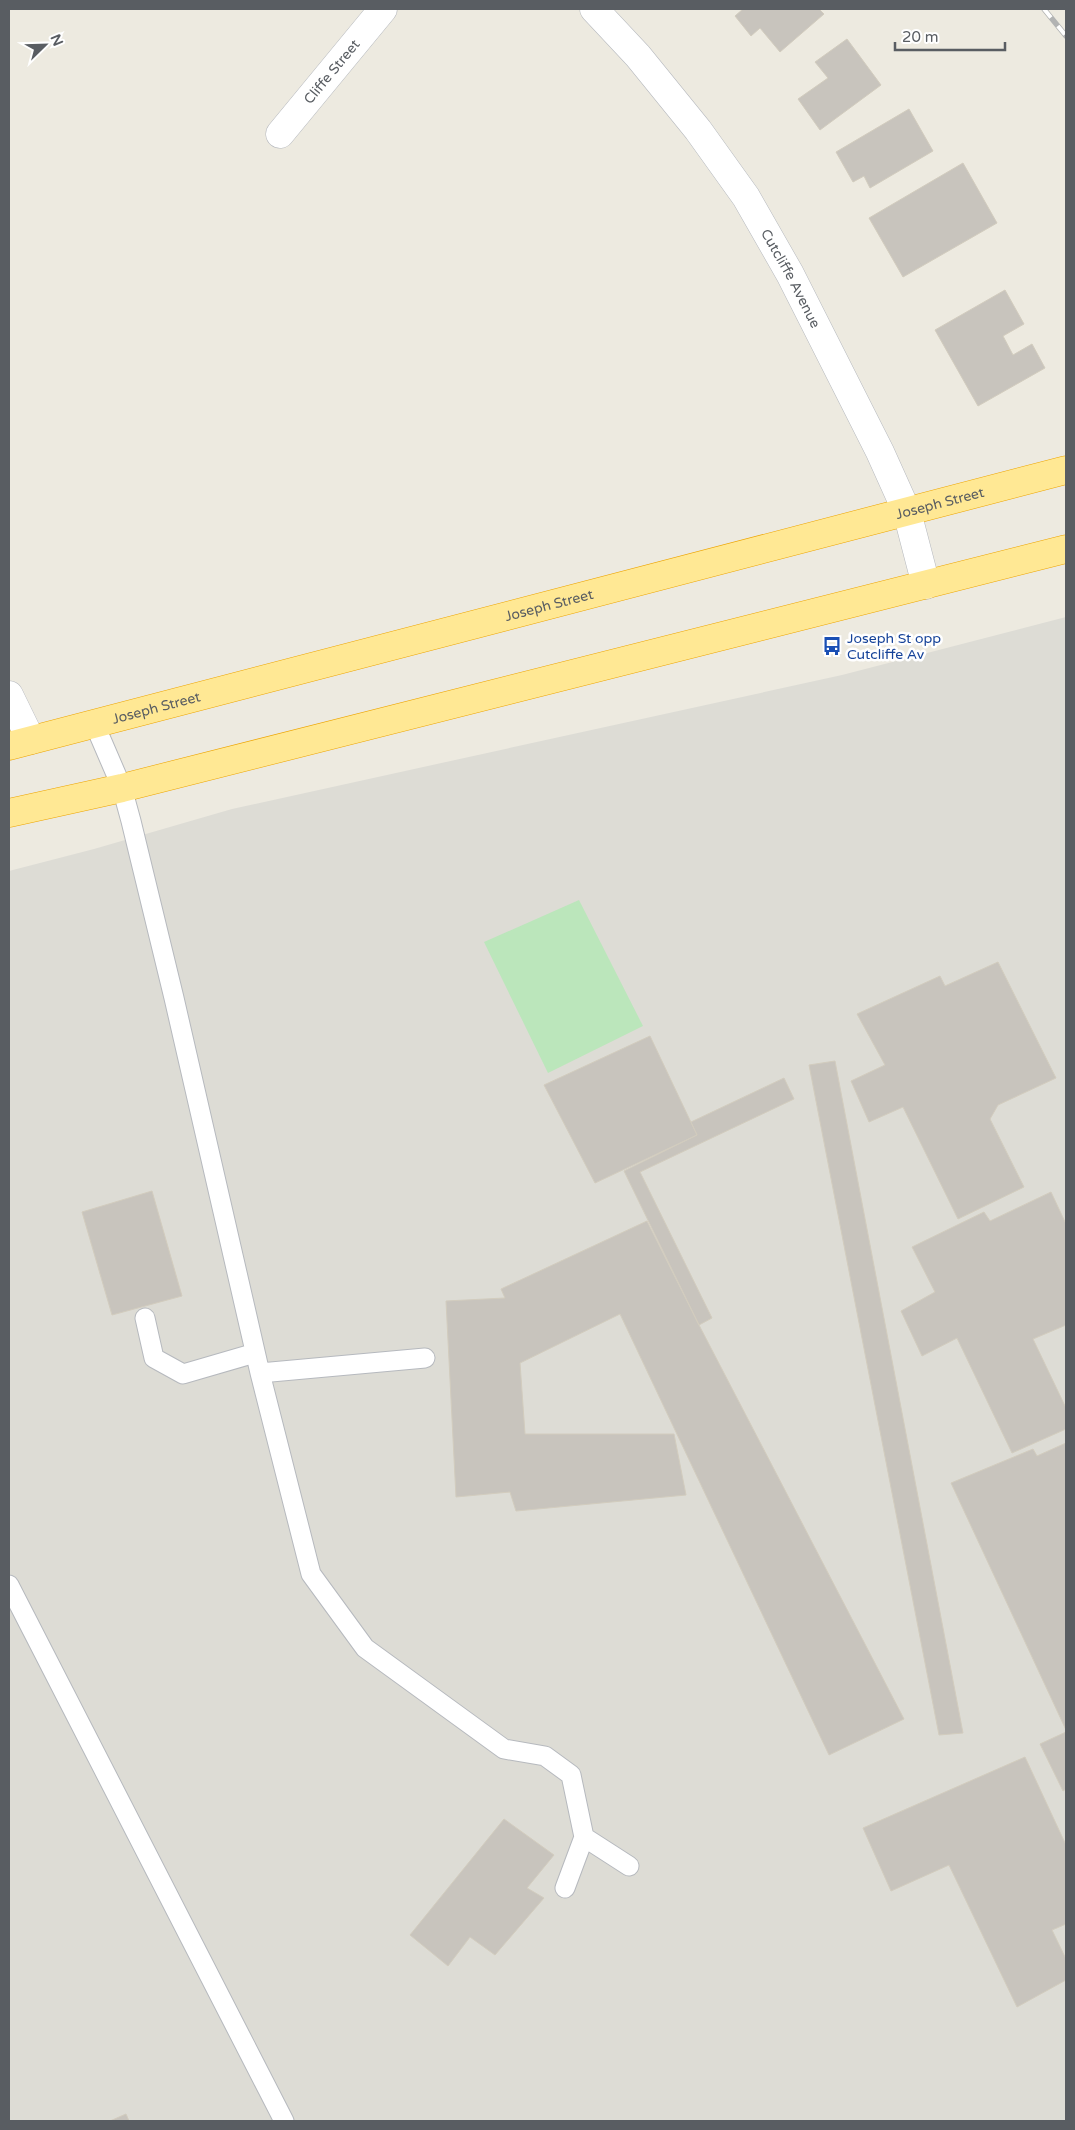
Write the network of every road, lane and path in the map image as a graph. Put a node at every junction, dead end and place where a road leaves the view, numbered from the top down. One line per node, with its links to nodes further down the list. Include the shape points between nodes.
1 (383, 9): 3 (street, Cliffe Street)
2 (594, 9): 5 (street, Cutcliffe Avenue, via 638,56 746,197 799,291)
3 (280, 134)
4 (1066, 470): 5 (highway, Joseph Street)
5 (907, 512): 7 (street, Cutcliffe Avenue); 9 (highway, Joseph Street)
6 (1066, 550): 7 (highway)
7 (926, 585): 11 (highway)
8 (9, 695): 10 (street)
9 (94, 723): 10 (highway, Joseph Street); 11 (lane)
10 (20, 743)
11 (122, 788): 12 (highway); 14 (lane)
12 (9, 813)
13 (145, 1318): 14 (lane, via 154,1358 183,1374)
14 (256, 1353): 16 (lane)
15 (425, 1358): 16 (lane)
16 (260, 1373): 18 (lane, via 311,1574 365,1648 504,1750 545,1756 571,1775)
17 (9, 1585): 21 (lane)
18 (584, 1838): 19 (lane); 20 (lane)
19 (629, 1866)
20 (564, 1888)
21 (284, 2121)

